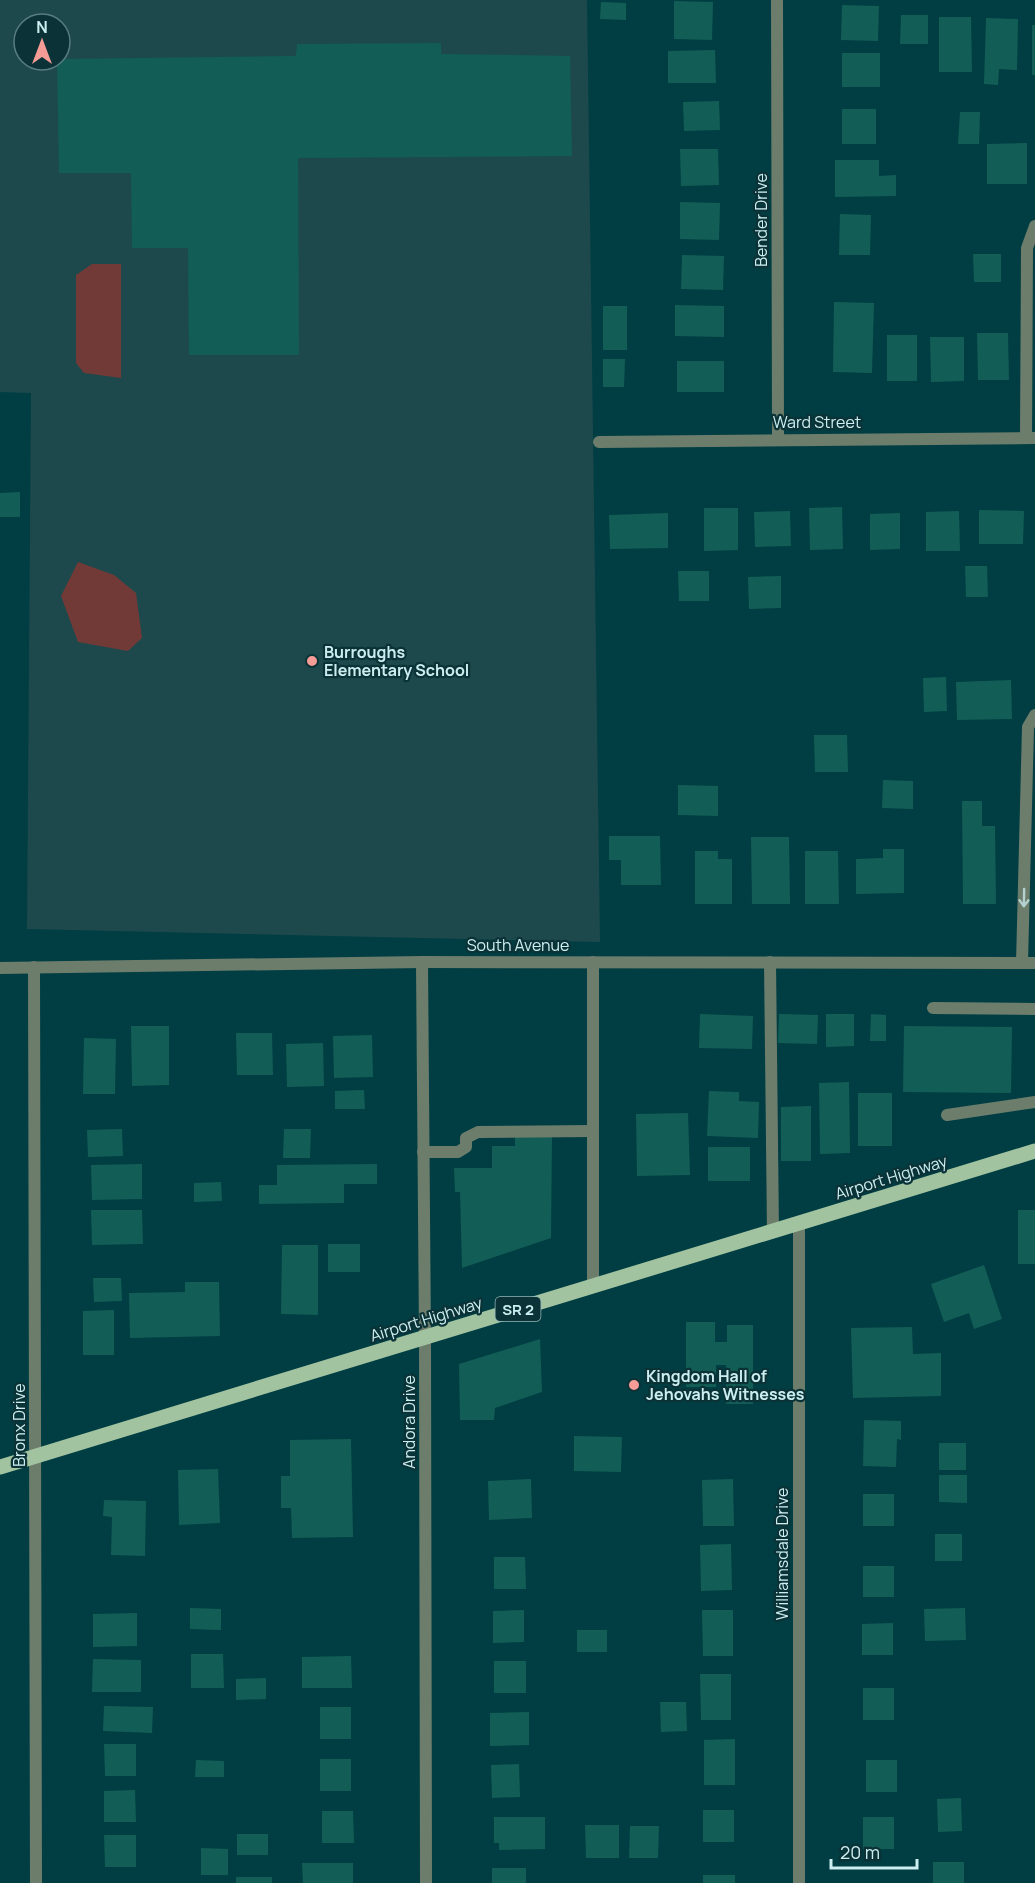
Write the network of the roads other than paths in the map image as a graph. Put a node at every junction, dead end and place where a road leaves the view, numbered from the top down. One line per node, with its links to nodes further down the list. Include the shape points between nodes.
1 (777, 0): 4 (street, Bender Drive)
2 (1035, 226): 3 (street, via 1027,248)
3 (1031, 438): 4 (street, Ward Street)
4 (778, 439): 5 (street, Ward Street)
5 (599, 442)
6 (1035, 715): 10 (street, one-way to 10, via 1028,727)
7 (422, 962): 8 (street, South Avenue); 12 (street, South Avenue); 19 (street, Andora Drive)
8 (593, 962): 9 (street, South Avenue); 17 (street)
9 (770, 962): 10 (street, South Avenue); 21 (street)
10 (1029, 963)
11 (0, 968): 12 (street, South Avenue)
12 (34, 968): 24 (street, Bronx Drive)
13 (933, 1008): 14 (street)
14 (1035, 1009)
15 (1035, 1102): 16 (street)
16 (947, 1116)
17 (593, 1131): 19 (street, via 478,1131 466,1138 466,1147 458,1152); 22 (street)
18 (1035, 1151): 20 (main road, Airport Highway / SR 2)
19 (423, 1152): 23 (street, Andora Drive)
20 (799, 1224): 21 (main road, Airport Highway / SR 2); 28 (street, Williamsdale Drive)
21 (773, 1232): 22 (main road, Airport Highway / SR 2)
22 (593, 1286): 23 (main road, Airport Highway / SR 2)
23 (425, 1338): 24 (main road, Airport Highway / SR 2); 27 (street, Andora Drive)
24 (35, 1456): 25 (main road, Airport Highway / SR 2); 26 (street, Bronx Drive)
25 (0, 1467)
26 (36, 1883)
27 (426, 1883)
28 (799, 1883)

